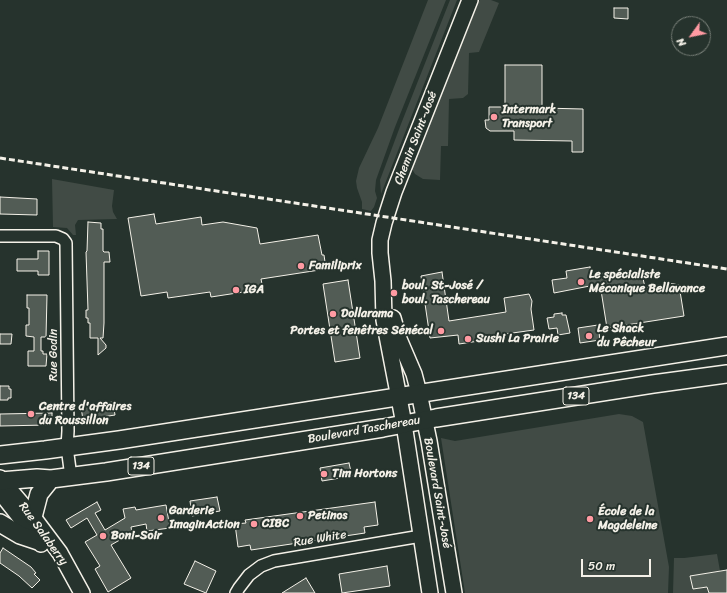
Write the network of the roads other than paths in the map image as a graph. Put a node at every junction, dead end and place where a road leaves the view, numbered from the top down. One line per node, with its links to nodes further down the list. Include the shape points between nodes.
1 (470, 0): 3 (street, Chemin Saint-José, via 387,212 380,240)
2 (0, 236): 12 (street, Rue Godin, via 59,237 66,247)
3 (383, 281): 7 (street, Chemin Saint-José, via 397,333); 8 (street, Chemin Saint-José, via 384,320)
4 (727, 346): 5 (main road, 134)
5 (574, 369): 7 (main road, 134); 9 (main road)
6 (727, 374): 9 (main road, Boulevard Taschereau / 134)
7 (419, 393): 8 (main road, 134); 10 (street, Boulevard Saint-José)
8 (399, 396): 11 (street, Boulevard Saint-José); 12 (main road, 134)
9 (578, 396): 10 (main road, Boulevard Taschereau / 134)
10 (425, 420): 11 (main road, Boulevard Taschereau / 134); 25 (street, Boulevard Saint-José)
11 (404, 424): 14 (main road, Boulevard Taschereau / 134); 19 (street, Boulevard Saint-José)
12 (67, 447): 13 (main road, 134); 14 (street, Rue Godin)
13 (0, 455)
14 (71, 477): 15 (main road, Boulevard Taschereau / 134)
15 (51, 479): 16 (main road, Boulevard Taschereau / 134, via 38,478); 17 (main road, via 39,494)
16 (1, 483): 17 (street, Rue Salaberry); 20 (street, Rue Salaberry)
17 (33, 517): 22 (street, Rue Salaberry, via 60,553)
18 (0, 523): 20 (main road, via 20,535)
19 (422, 536): 23 (street, Rue White, via 274,561 248,575); 24 (street, Boulevard Saint-José)
20 (38, 541): 21 (street, Rue Salaberry)
21 (78, 593)
22 (82, 593)
23 (236, 593)
24 (430, 593)
25 (454, 593)

